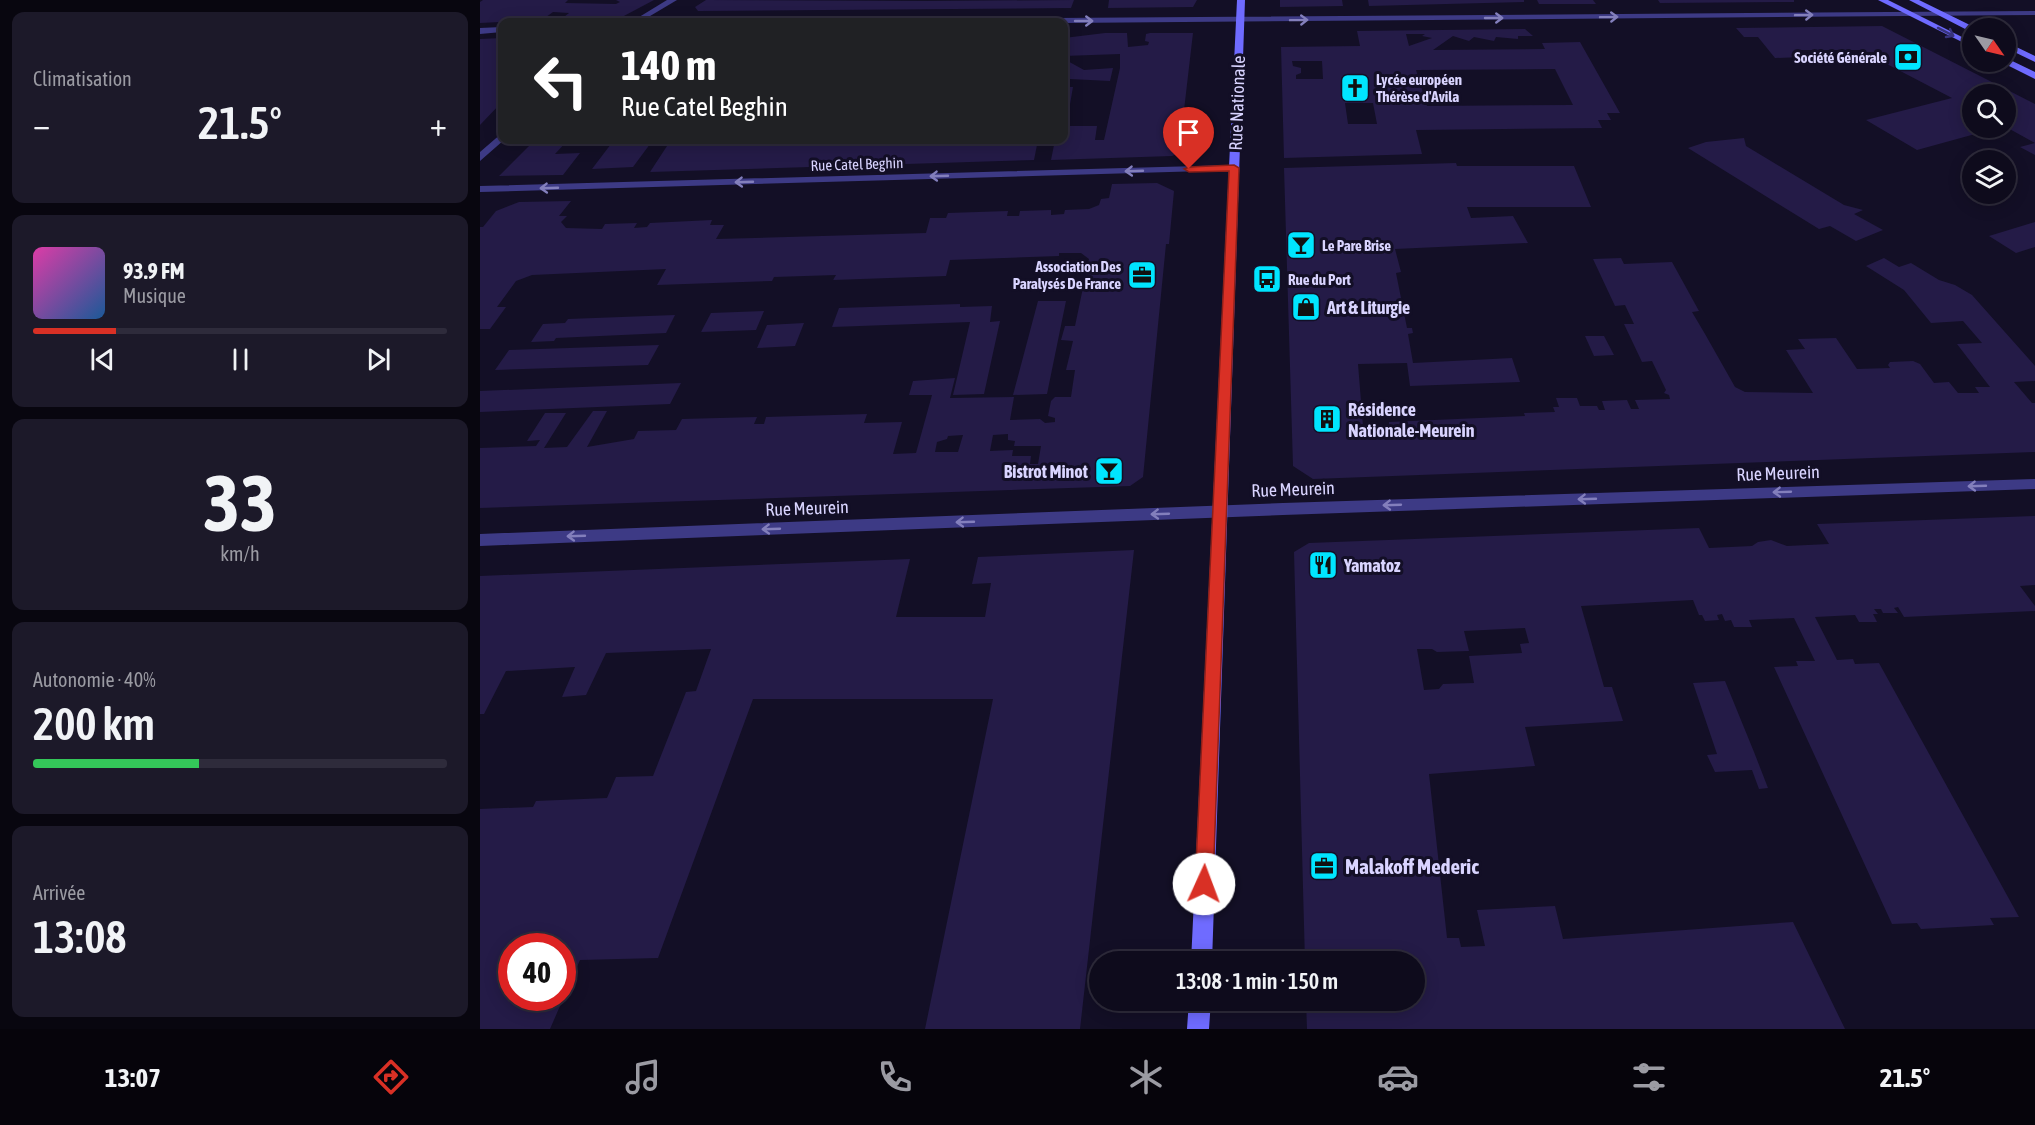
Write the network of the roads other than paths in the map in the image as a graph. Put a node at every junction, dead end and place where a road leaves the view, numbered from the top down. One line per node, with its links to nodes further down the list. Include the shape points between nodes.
1 (673, 0): 8 (street)
2 (1241, 0): 9 (street, Rue Nationale)
3 (1882, 0): 7 (street)
4 (1913, 0): 5 (street)
5 (1941, 13): 6 (street); 7 (street); 11 (street)
6 (2035, 13)
7 (1910, 14): 9 (street, one-way to 7); 14 (street, one-way to 14)
8 (642, 18)
9 (1240, 20): 10 (street, one-way to 9); 21 (street, Rue Nationale)
10 (1068, 21)
11 (1962, 24)
12 (498, 30): 13 (street)
13 (480, 31)
14 (1962, 40)
15 (2016, 50): 16 (street)
16 (2035, 59)
17 (2016, 67): 18 (street)
18 (2035, 76)
19 (498, 140): 20 (street)
20 (480, 158)
21 (1234, 168): 22 (street, Rue Catel Beghin, one-way to 22); 24 (street, Rue Nationale)
22 (480, 189)
23 (2035, 484): 24 (street, Rue Meurein, one-way to 24)
24 (1219, 512): 25 (street, Rue Meurein, one-way to 25); 26 (street, Rue Nationale)
25 (480, 540)
26 (1201, 951)
27 (1199, 1011): 28 (street)
28 (1198, 1029)

